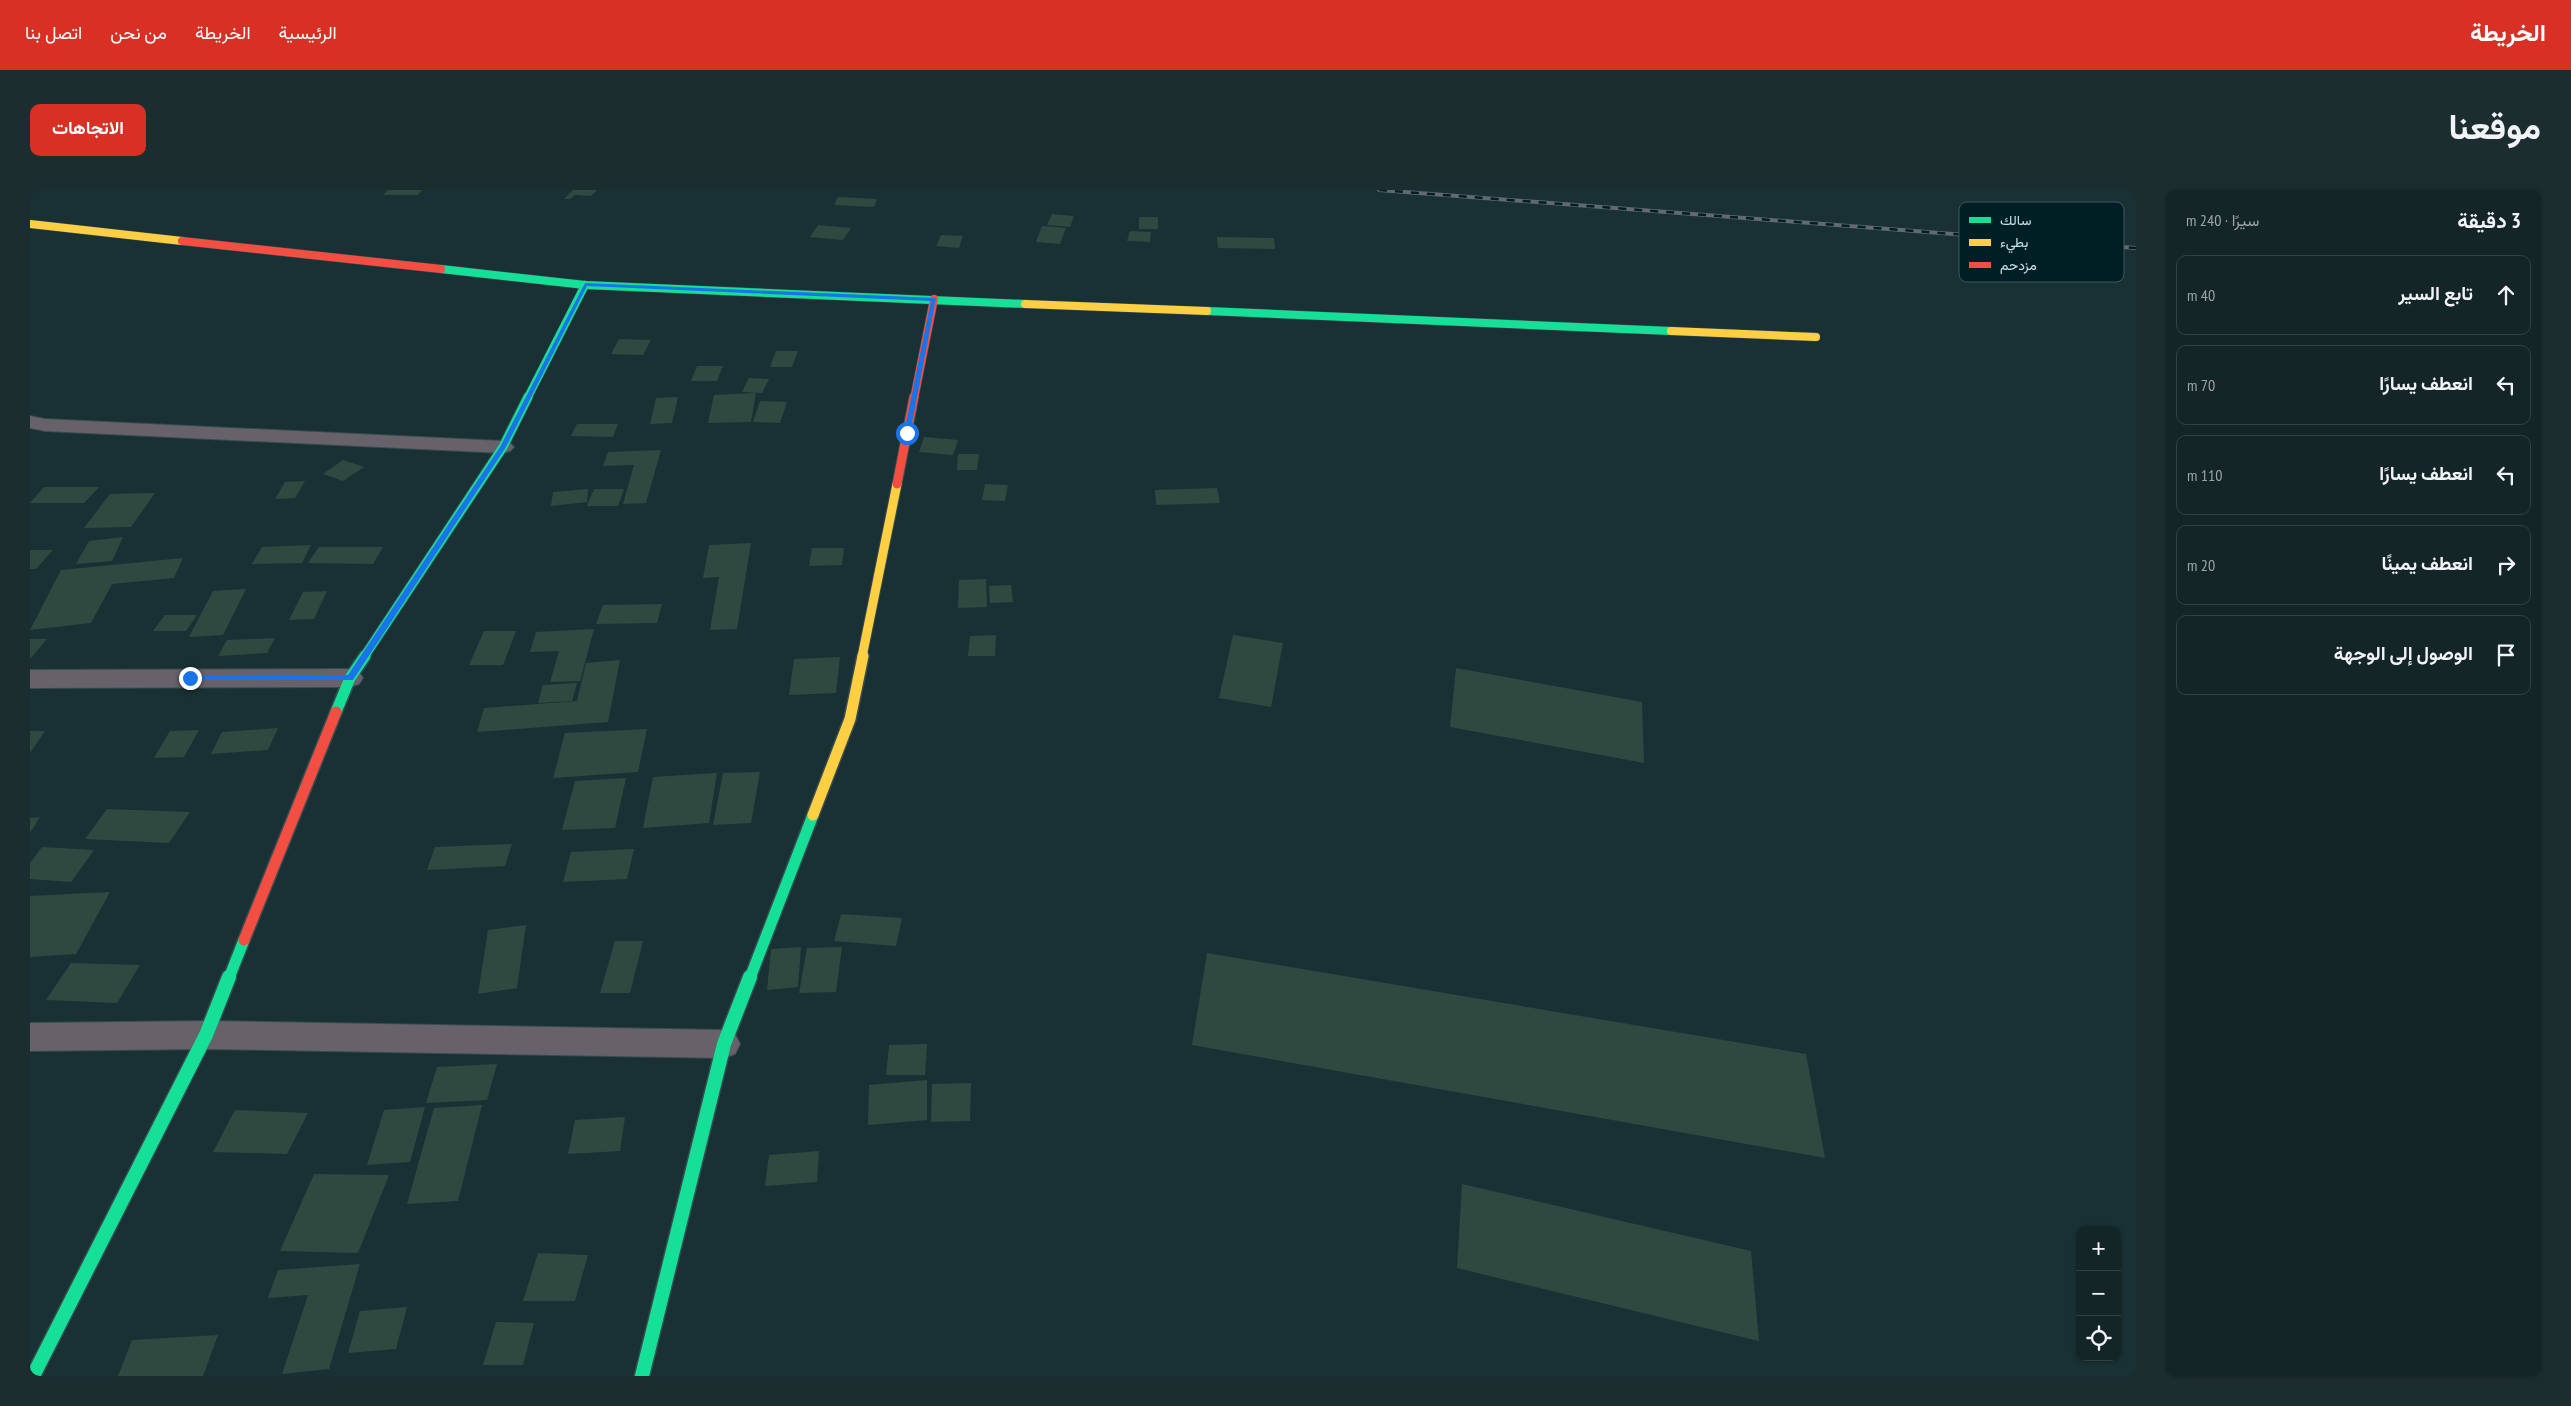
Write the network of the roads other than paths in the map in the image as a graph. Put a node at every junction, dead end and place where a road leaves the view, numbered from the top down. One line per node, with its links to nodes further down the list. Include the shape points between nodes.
1 (30, 224): 2 (street)
2 (585, 284): 3 (street); 6 (street)
3 (934, 300): 4 (street); 11 (street, via 850,719)
4 (1816, 337)
5 (35, 428): 6 (street)
6 (503, 447): 8 (street)
7 (30, 678): 8 (street)
8 (350, 678): 9 (street)
9 (206, 1035): 10 (street); 11 (street); 12 (street)
10 (30, 1037)
11 (724, 1044): 13 (street)
12 (33, 1376)
13 (642, 1376)

